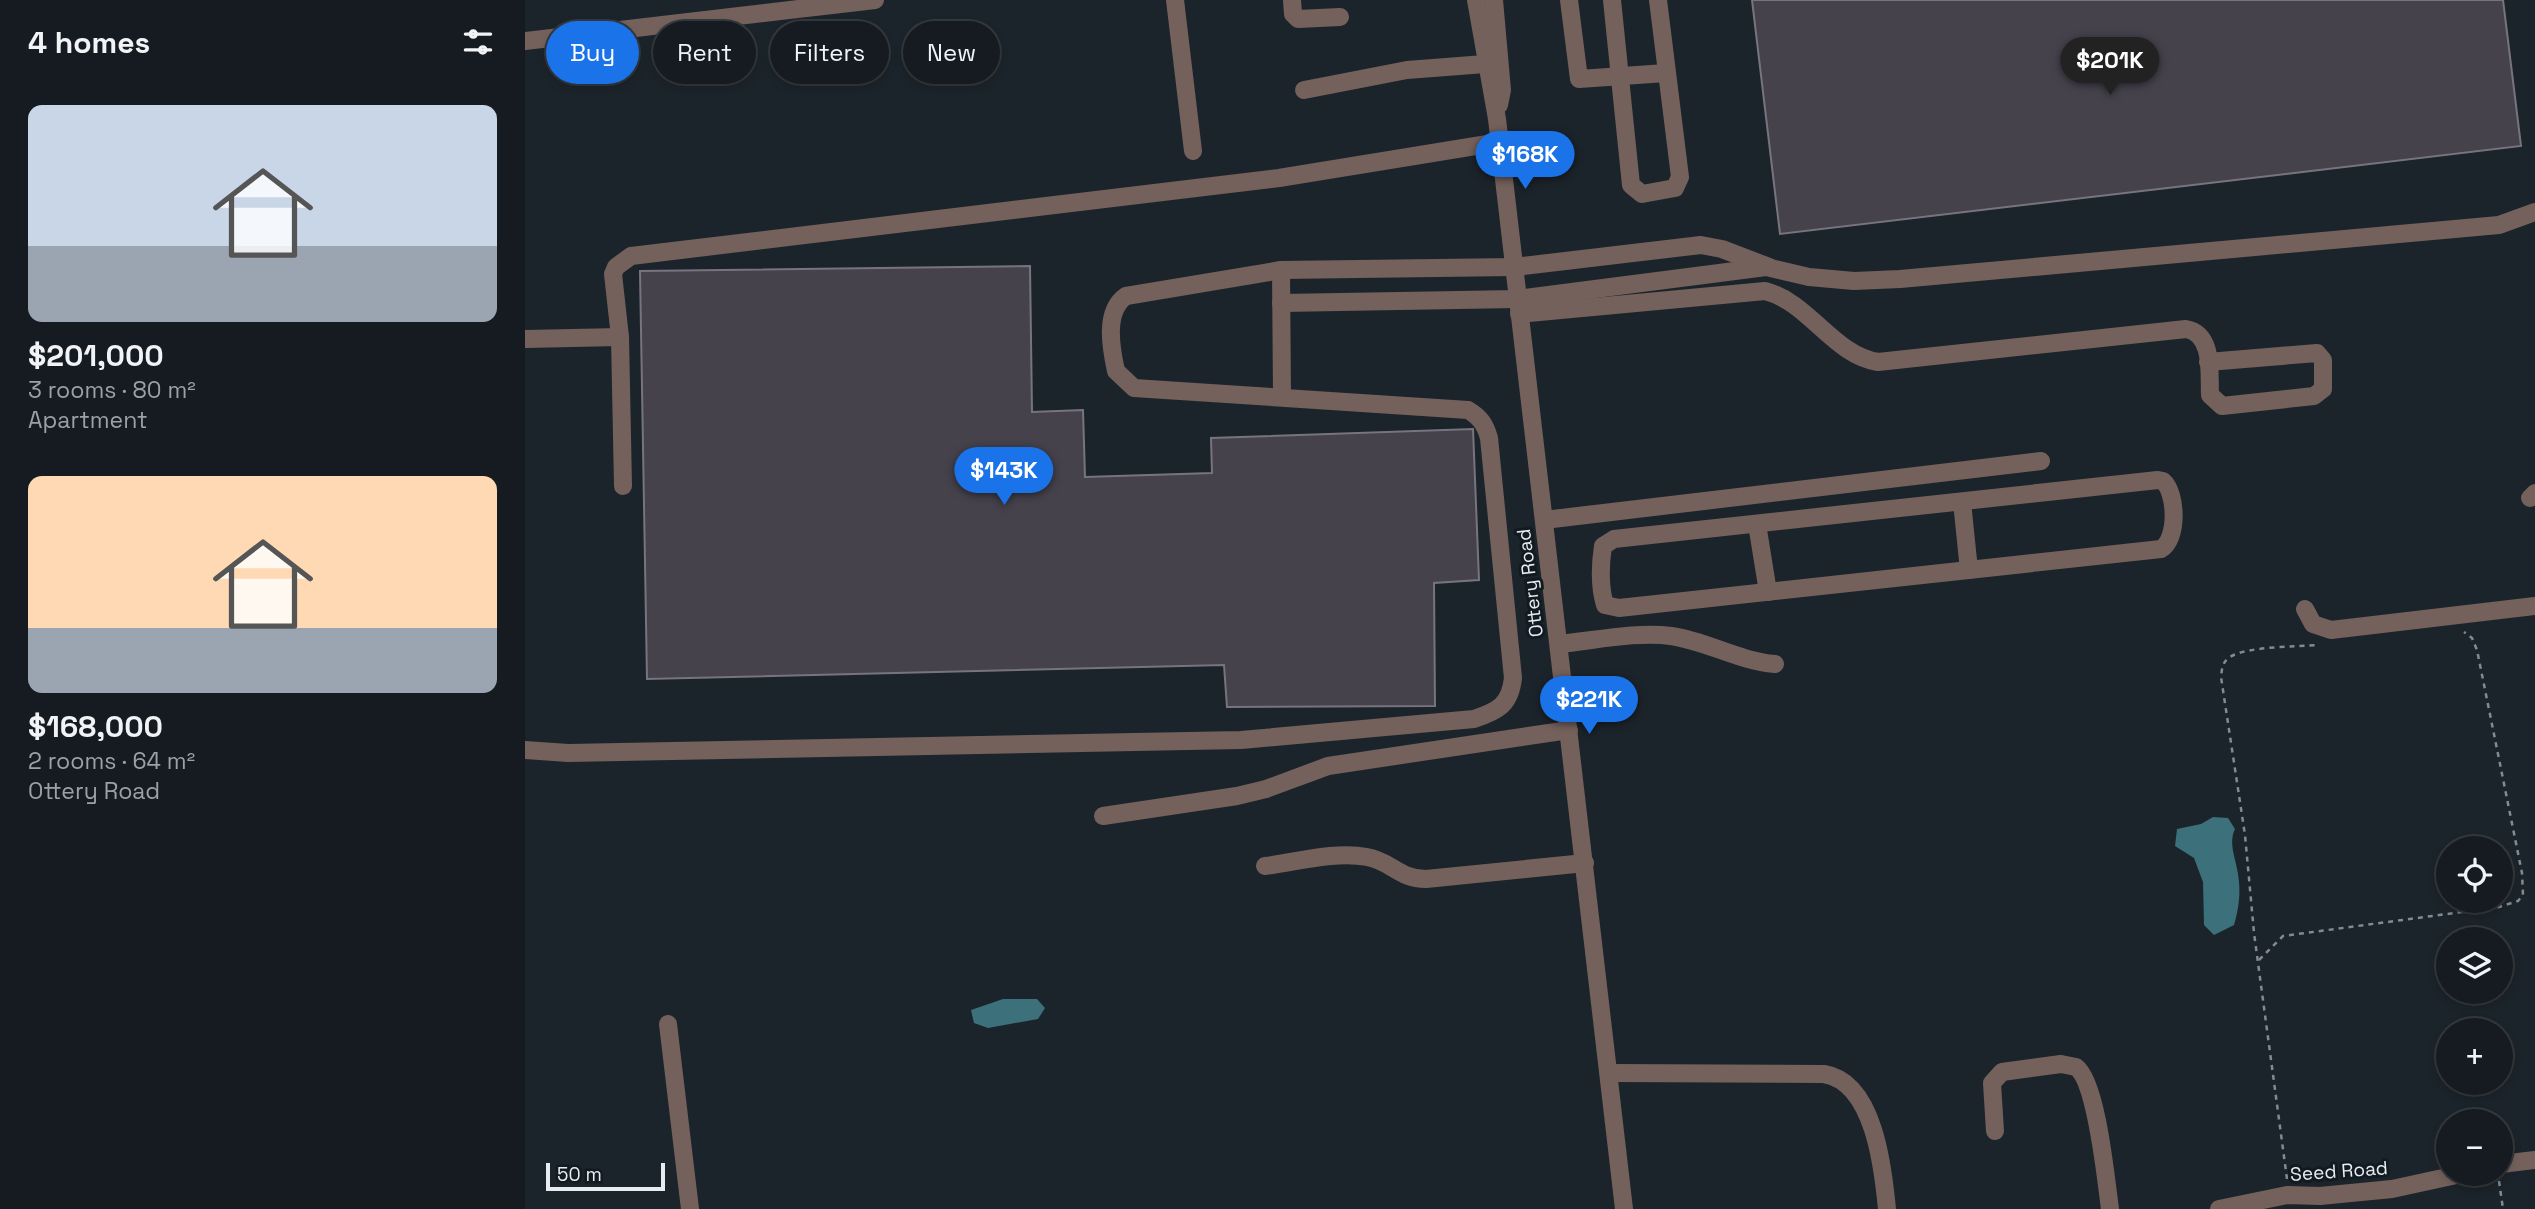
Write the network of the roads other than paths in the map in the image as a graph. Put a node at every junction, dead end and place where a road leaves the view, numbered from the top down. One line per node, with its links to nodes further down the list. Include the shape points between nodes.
1 (875, 0): 9 (street)
2 (1175, 0): 18 (street)
3 (1292, 0): 10 (street, via 1298,19)
4 (1476, 0): 12 (street, Ottery Road)
5 (1494, 0): 16 (street, Ottery Road, via 1502,90)
6 (1569, 0): 14 (street, via 1579,79)
7 (1612, 0): 14 (street)
8 (1658, 0): 13 (street)
9 (786, 5): 11 (street)
10 (1340, 17)
11 (525, 41)
12 (1485, 64): 15 (street, via 1407,70); 16 (street, Ottery Road)
13 (1666, 73): 14 (street); 14 (street, via 1679,181 1675,188 1641,194 1630,186)
14 (1620, 78)
15 (1304, 90)
16 (1497, 119): 17 (street, Ottery Road)
17 (1500, 142): 22 (street, Ottery Road); 25 (street, via 1279,178 631,256 613,274)
18 (1193, 151)
19 (2535, 212): 20 (street, via 2499,225 1900,279 1832,279)
20 (1769, 267): 22 (street, via 1706,255); 24 (street)
21 (1280, 270): 22 (street); 23 (street); 28 (street, via 1126,296 1111,316 1116,371 1134,388)
22 (1514, 271): 24 (street, Ottery Road)
23 (1281, 303): 24 (street); 28 (street)
24 (1518, 306): 27 (street, via 1765,291 1782,297 1869,360 2186,329 2203,340); 33 (street, Ottery Road)
25 (620, 337): 26 (street); 30 (street)
26 (525, 339)
27 (2209, 362): 27 (street, via 2210,395 2222,405 2314,396 2323,389 2323,360 2317,353)
28 (1282, 396): 43 (street, via 1468,410 1485,425 1513,678 1507,703 1496,712 1474,719 1241,740)
29 (2041, 461): 32 (street)
30 (623, 486)
31 (1962, 502): 34 (street); 36 (street); 36 (street, via 2158,480 2171,491 2172,534 2168,546 2161,549)
32 (1635, 509): 33 (street); 35 (street)
33 (1544, 520): 40 (street, Ottery Road)
34 (1757, 524): 35 (street); 37 (street)
35 (1657, 534): 37 (street, via 1614,539 1603,547 1600,572 1605,605 1619,608)
36 (1969, 570): 37 (street)
37 (1768, 592)
38 (2535, 606): 39 (street, via 2331,630 2313,624)
39 (2305, 609)
40 (1559, 644): 41 (street, via 1668,635 1737,658); 42 (street, Ottery Road)
41 (1775, 664)
42 (1569, 730): 44 (street, via 1328,766 1237,796); 45 (street, Ottery Road)
43 (525, 750)
44 (1103, 816)
45 (1585, 863): 46 (street, via 1426,879 1404,877 1369,857 1348,855); 48 (street, Ottery Road)
46 (1265, 866)
47 (668, 1024): 53 (street)
48 (1609, 1073): 54 (street, Ottery Road); 55 (street, via 1823,1074 1844,1080 1857,1093 1882,1157)
49 (1995, 1131): 56 (street, via 1992,1083 2001,1072 2061,1064 2076,1067 2087,1080)
50 (2535, 1160): 51 (street)
51 (2513, 1163)
52 (2436, 1179): 57 (street, Seed Road, via 2330,1196 2287,1195)
53 (690, 1209)
54 (1624, 1209)
55 (1887, 1209)
56 (2110, 1209)
57 (2219, 1209)

